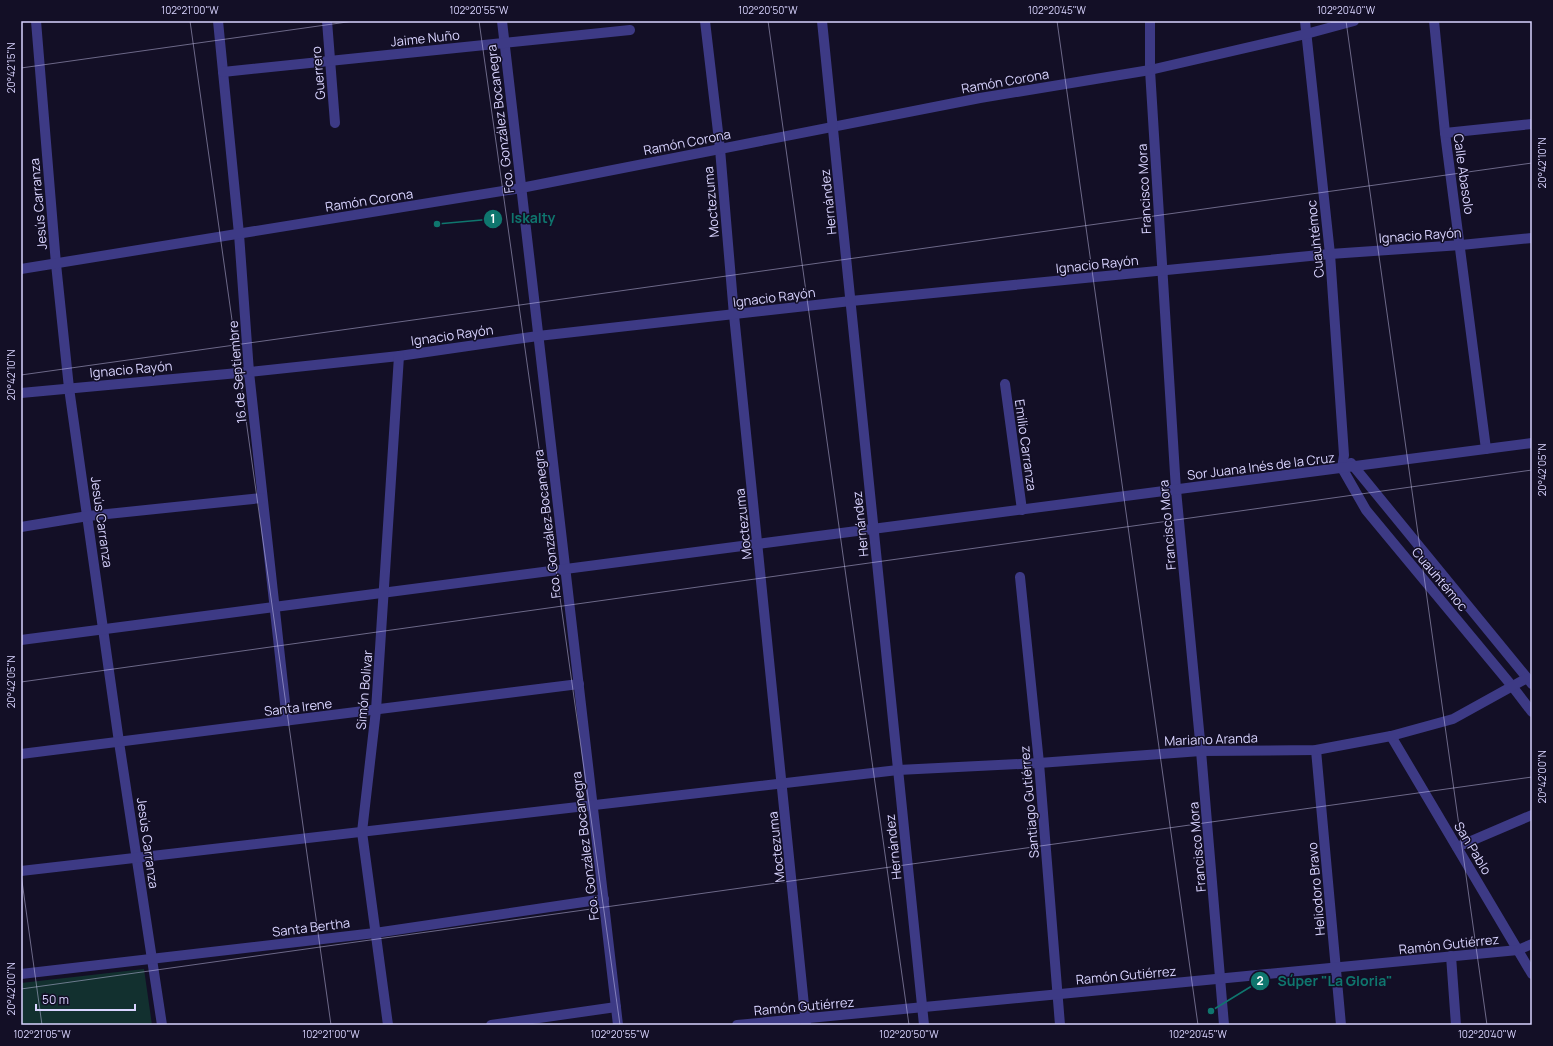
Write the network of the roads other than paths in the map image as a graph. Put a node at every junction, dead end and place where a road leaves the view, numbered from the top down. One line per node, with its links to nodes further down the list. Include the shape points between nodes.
1 (36, 21): 27 (street, Jesús Carranza)
2 (218, 21): 16 (street, 16 de Septiembre)
3 (327, 21): 14 (street, Guerrero)
4 (502, 21): 13 (street, Fco. González Bocanegra)
5 (705, 21): 21 (street, Moctezuma)
6 (822, 21): 19 (street, Hernández)
7 (1150, 21): 15 (street, Francisco Mora)
8 (1305, 21): 12 (street, Cuauhtémoc)
9 (1354, 21): 12 (street, Ramón Corona)
10 (1434, 21): 20 (street, Calle Abasolo)
11 (630, 30): 13 (street, Jaime Nuño)
12 (1306, 34): 15 (street, Ramón Corona); 26 (street, Cuauhtémoc)
13 (504, 43): 14 (street, Jaime Nuño); 22 (street, Fco. González Bocanegra)
14 (330, 61): 16 (street, Jaime Nuño); 17 (street, Guerrero)
15 (1150, 70): 19 (street, Ramón Corona, via 980,98); 29 (street, Francisco Mora)
16 (223, 72): 23 (street, 16 de Septiembre)
17 (335, 123)
18 (1532, 124): 20 (street)
19 (833, 127): 21 (street, Ramón Corona); 30 (street, Hernández)
20 (1446, 133): 25 (street, Calle Abasolo)
21 (720, 149): 22 (street, Ramón Corona); 31 (street, Moctezuma)
22 (521, 188): 23 (street, Ramón Corona); 32 (street, Fco. González Bocanegra)
23 (239, 234): 27 (street, Ramón Corona); 34 (street, 16 de Septiembre)
24 (1532, 238): 25 (street, Ignacio Rayón)
25 (1461, 245): 26 (street, Ignacio Rayón); 39 (street, Calle Abasolo)
26 (1330, 254): 29 (street, Ignacio Rayón); 40 (street, Cuauhtémoc)
27 (56, 264): 28 (street, Ramón Corona); 36 (street, Jesús Carranza)
28 (21, 269)
29 (1162, 271): 30 (street, Ignacio Rayón); 43 (street, Francisco Mora)
30 (851, 301): 31 (street, Ignacio Rayón); 48 (street, Hernández)
31 (734, 315): 32 (street, Ignacio Rayón); 49 (street, Moctezuma)
32 (538, 336): 33 (street, Ignacio Rayón); 50 (street, Fco. González Bocanegra)
33 (399, 356): 34 (street, Ignacio Rayón); 52 (street, Simón Bolivar)
34 (249, 372): 36 (street, Ignacio Rayón); 44 (street, 16 de Septiembre)
35 (1005, 384): 45 (street, Emilio Carranza)
36 (69, 388): 37 (street, Ignacio Rayón); 46 (street, Jesús Carranza)
37 (21, 393)
38 (1532, 443): 39 (street, Sor Juana Inés de la Cruz)
39 (1486, 449): 41 (street, Sor Juana Inés de la Cruz)
40 (1344, 455): 41 (street, Cuauhtémoc); 42 (street, Cuauhtémoc)
41 (1354, 466): 42 (street, Sor Juana Inés de la Cruz); 56 (street, Cuauhtémoc)
42 (1342, 468): 43 (street, Sor Juana Inés de la Cruz); 58 (street, Cuauhtémoc, via 1366,510)
43 (1176, 490): 45 (street, Sor Juana Inés de la Cruz); 65 (street, Francisco Mora)
44 (262, 498): 46 (street); 53 (street, 16 de Septiembre)
45 (1022, 510): 48 (street, Sor Juana Inés de la Cruz)
46 (88, 516): 47 (street); 54 (street, Jesús Carranza)
47 (21, 527)
48 (874, 529): 49 (street, Sor Juana Inés de la Cruz); 68 (street, Hernández)
49 (758, 544): 50 (street, Sor Juana Inés de la Cruz); 69 (street, Moctezuma)
50 (566, 569): 52 (street, Sor Juana Inés de la Cruz); 57 (street, Fco. González Bocanegra)
51 (1020, 577): 67 (street, Santiago Gutiérrez)
52 (384, 593): 53 (street, Sor Juana Inés de la Cruz); 59 (street, Simón Bolivar)
53 (276, 607): 54 (street, Sor Juana Inés de la Cruz); 61 (street, 16 de Septiembre)
54 (104, 630): 55 (street, Sor Juana Inés de la Cruz); 63 (street, Jesús Carranza)
55 (21, 640)
56 (1530, 681): 58 (street, Mariano Aranda)
57 (579, 684): 59 (street, Santa Irene); 70 (street, Fco. González Bocanegra)
58 (1512, 686): 60 (street, Cuauhtémoc); 62 (street, Mariano Aranda, via 1453,719)
59 (376, 710): 61 (street, Santa Irene); 72 (street, Simón Bolivar)
60 (1532, 712)
61 (287, 721): 63 (street, Santa Irene)
62 (1391, 736): 64 (street, Mariano Aranda); 73 (street, San Pablo)
63 (119, 742): 66 (street, Santa Irene); 74 (street, Jesús Carranza)
64 (1316, 750): 65 (street, Mariano Aranda); 82 (street, Heliodoro Bravo)
65 (1202, 751): 67 (street, Mariano Aranda); 85 (street, Francisco Mora)
66 (21, 754)
67 (1039, 763): 68 (street, Mariano Aranda); 86 (street, Santiago Gutiérrez)
68 (898, 770): 69 (street, Mariano Aranda); 88 (street, Hernández)
69 (783, 783): 70 (street, Mariano Aranda); 89 (street, Moctezuma)
70 (593, 805): 72 (street, Mariano Aranda); 76 (street, Fco. González Bocanegra)
71 (1532, 815): 73 (street)
72 (362, 832): 74 (street, Mariano Aranda); 77 (street, Simón Bolivar)
73 (1457, 847): 79 (street, San Pablo)
74 (137, 858): 75 (street, Mariano Aranda); 81 (street, Jesús Carranza)
75 (21, 871)
76 (604, 899): 77 (street, Santa Bertha); 87 (street, Fco. González Bocanegra)
77 (375, 932): 81 (street, Santa Bertha); 91 (street, Simón Bolivar)
78 (1532, 944): 79 (street, Ramón Gutiérrez)
79 (1518, 950): 80 (street, Ramón Gutiérrez); 84 (street, San Pablo)
80 (1450, 956): 82 (street, Ramón Gutiérrez); 99 (street)
81 (151, 959): 83 (street, Santa Bertha); 90 (street, Jesús Carranza)
82 (1336, 968): 85 (street, Ramón Gutiérrez); 98 (street, Heliodoro Bravo)
83 (21, 974)
84 (1532, 974)
85 (1221, 979): 86 (street, Ramón Gutiérrez); 97 (street, Francisco Mora)
86 (1057, 994): 88 (street, Ramón Gutiérrez); 96 (street, Santiago Gutiérrez)
87 (616, 1007): 92 (street); 93 (street, Fco. González Bocanegra)
88 (922, 1007): 89 (street, Ramón Gutiérrez); 95 (street, Hernández)
89 (806, 1022): 94 (street, Ramón Gutiérrez)
90 (162, 1025)
91 (388, 1025)
92 (491, 1025)
93 (618, 1025)
94 (737, 1025)
95 (924, 1025)
96 (1060, 1025)
97 (1224, 1025)
98 (1341, 1025)
99 (1456, 1025)

